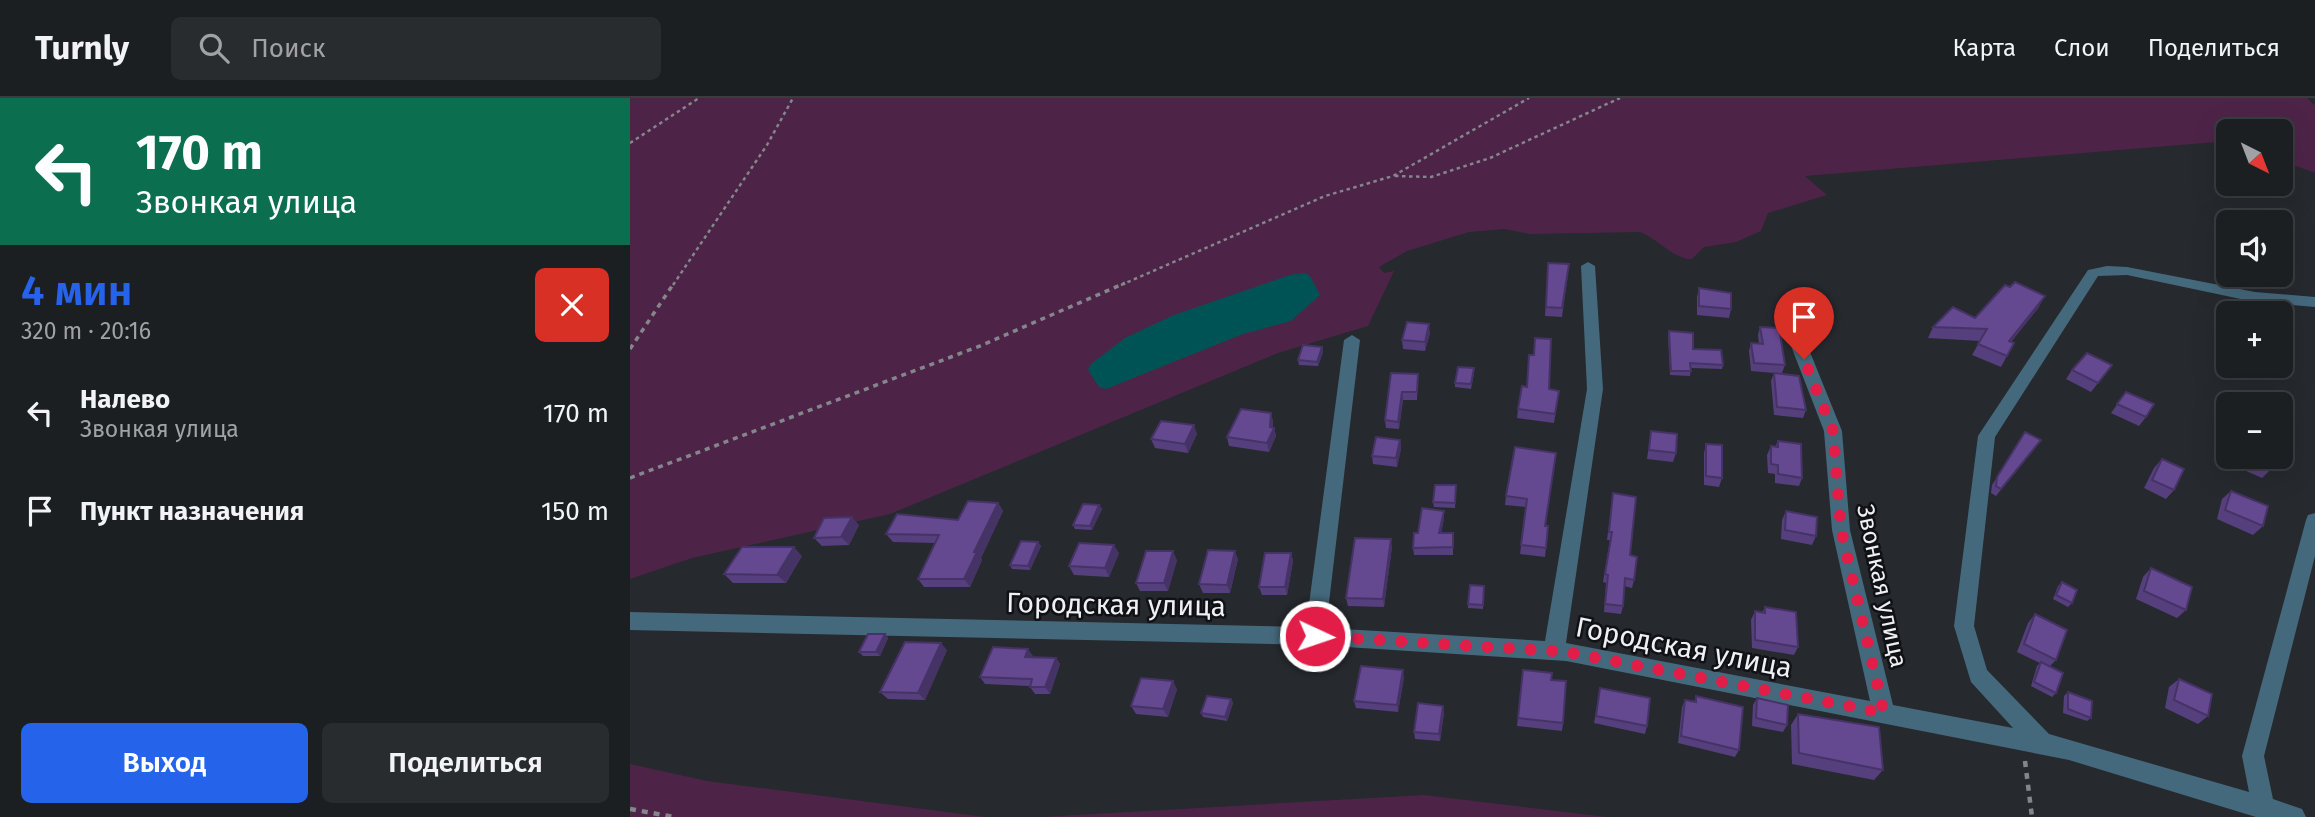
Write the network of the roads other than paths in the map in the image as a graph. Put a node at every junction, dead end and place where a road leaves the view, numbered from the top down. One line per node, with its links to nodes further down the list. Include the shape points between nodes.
1 (1588, 266): 8 (street, via 1595,389)
2 (2315, 302): 10 (street, via 2255,297 2127,271 2093,273 1987,436 1964,626 1978,675)
3 (1785, 310): 9 (street, Звонкая улица, via 1833,431 1841,530)
4 (1352, 340): 7 (street)
5 (2315, 520): 11 (street, via 2253,757)
6 (630, 621): 7 (street, Городская улица)
7 (1315, 636): 8 (street, Городская улица)
8 (1554, 651): 9 (street, Городская улица)
9 (1884, 713): 10 (street, Городская улица)
10 (2042, 743): 11 (street, Городская улица)
11 (2263, 806): 12 (street, Городская улица)
12 (2294, 817)

